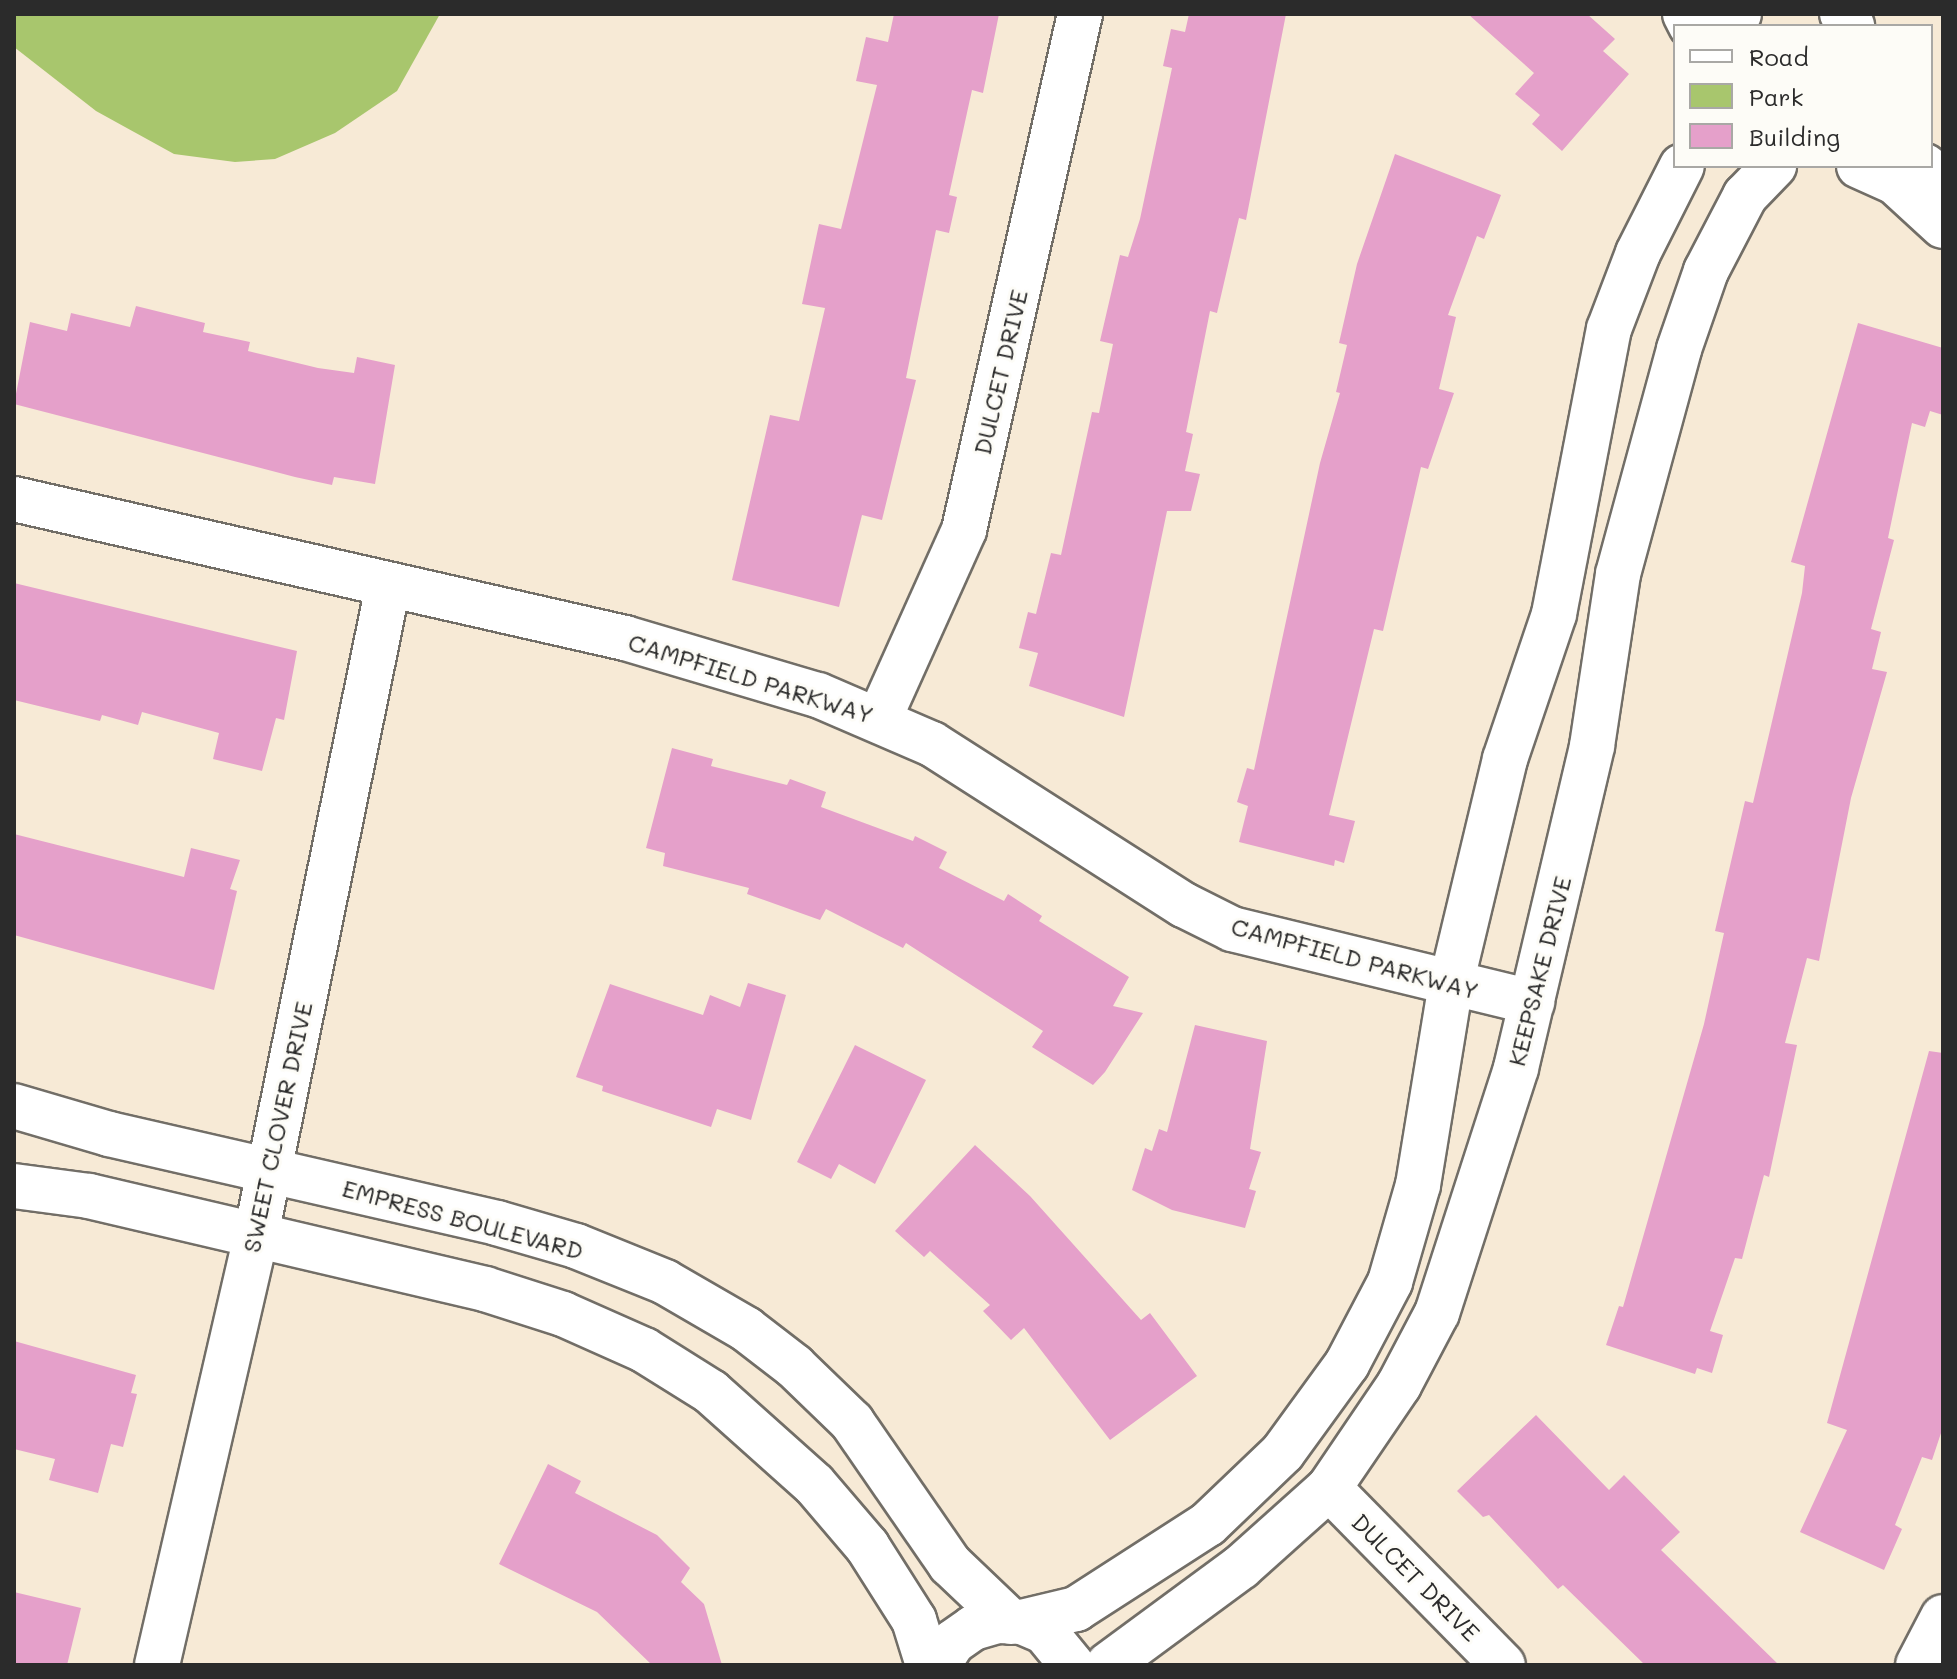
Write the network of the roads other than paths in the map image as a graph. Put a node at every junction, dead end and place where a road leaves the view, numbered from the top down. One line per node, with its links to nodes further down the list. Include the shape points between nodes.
1 (1080, 14): 10 (street, DULCET DRIVE, via 964,530)
2 (1681, 168): 11 (street, via 1638,253 1609,329 1554,614 1505,759)
3 (1772, 168): 12 (street, KEEPSAKE DRIVE, via 1745,196 1706,271 1679,349 1618,574 1592,746)
4 (1864, 168): 7 (street, via 1895,182)
5 (1927, 168): 6 (street)
6 (1943, 183)
7 (1943, 226)
8 (14, 499): 9 (street, CAMPFIELD PARKWAY)
9 (388, 586): 10 (street, CAMPFIELD PARKWAY, via 625,638); 14 (street, SWEET CLOVER DRIVE)
10 (880, 717): 11 (street, CAMPFIELD PARKWAY, via 1058,820 1184,905 1232,929)
11 (1451, 984): 12 (street, CAMPFIELD PARKWAY); 19 (street, via 1418,1185 1390,1282 1347,1364 1283,1452 1208,1524 1076,1609)
12 (1532, 1002): 17 (street, KEEPSAKE DRIVE, via 1437,1313 1399,1385)
13 (14, 1106): 14 (street, EMPRESS BOULEVARD, via 109,1134)
14 (269, 1169): 16 (street, SWEET CLOVER DRIVE); 19 (street, EMPRESS BOULEVARD, via 576,1246 665,1282 746,1329 852,1422 950,1564)
15 (14, 1186): 16 (street, via 89,1196)
16 (256, 1235): 20 (street, SWEET CLOVER DRIVE); 21 (street, via 485,1289 563,1314 644,1350 711,1392 797,1467 867,1546 914,1620)
17 (1329, 1488): 24 (street, KEEPSAKE DRIVE, via 1241,1567); 25 (street, DULCET DRIVE)
18 (1943, 1617): 26 (street)
19 (1017, 1622): 22 (street, via 973,1628 953,1642); 23 (street, EMPRESS BOULEVARD, via 1045,1632)
20 (157, 1665)
21 (928, 1665)
22 (938, 1665)
23 (1072, 1665)
24 (1108, 1665)
25 (1503, 1665)
26 (1918, 1665)

